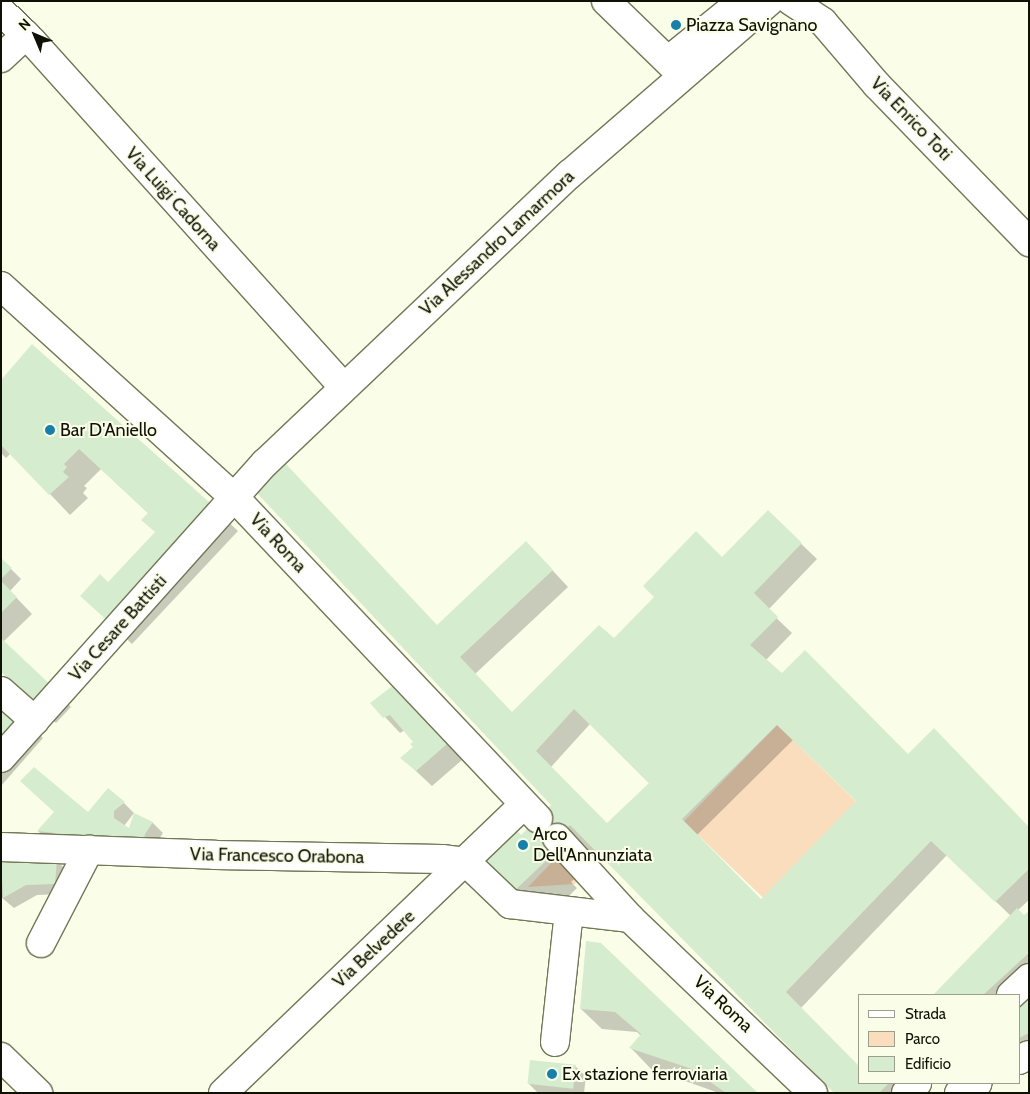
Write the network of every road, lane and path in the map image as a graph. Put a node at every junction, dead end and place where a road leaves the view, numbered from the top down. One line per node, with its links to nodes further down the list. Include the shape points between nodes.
1 (606, 1): 8 (street)
2 (742, 1): 8 (street, Via Alessandro Lamarmora)
3 (770, 1): 8 (street, Via Alessandro Lamarmora)
4 (791, 1): 9 (street, Via Enrico Toti, via 822,22 877,85)
5 (1, 11): 6 (street, Via Luigi Cadorna)
6 (26, 35): 7 (street); 11 (street, Via Luigi Cadorna)
7 (1, 58)
8 (676, 68): 11 (street, Via Alessandro Lamarmora, via 570,174)
9 (1024, 228)
10 (1, 286): 12 (street, Via Roma)
11 (343, 387): 12 (street, Via Alessandro Lamarmora, via 265,463)
12 (235, 498): 14 (street, Via Cesare Battisti); 16 (street, Via Roma)
13 (1, 691): 14 (street)
14 (35, 721): 15 (street, Via Cesare Battisti)
15 (1, 758)
16 (531, 811): 20 (street, Via Belvedere)
17 (557, 838): 22 (street, Via Roma)
18 (1, 847): 19 (street, Via Francesco Orabona)
19 (89, 850): 20 (street, Via Francesco Orabona); 23 (street)
20 (466, 862): 21 (street, via 510,904); 31 (street, Via Belvedere)
21 (569, 912): 22 (street); 26 (street)
22 (630, 918): 32 (street, Via Roma)
23 (41, 943)
24 (1029, 978): 25 (street)
25 (1012, 994)
26 (555, 1042)
27 (1, 1057): 30 (street)
28 (916, 1084): 33 (street)
29 (976, 1084): 34 (street)
30 (37, 1092)
31 (224, 1093)
32 (813, 1093)
33 (906, 1093)
34 (959, 1093)

